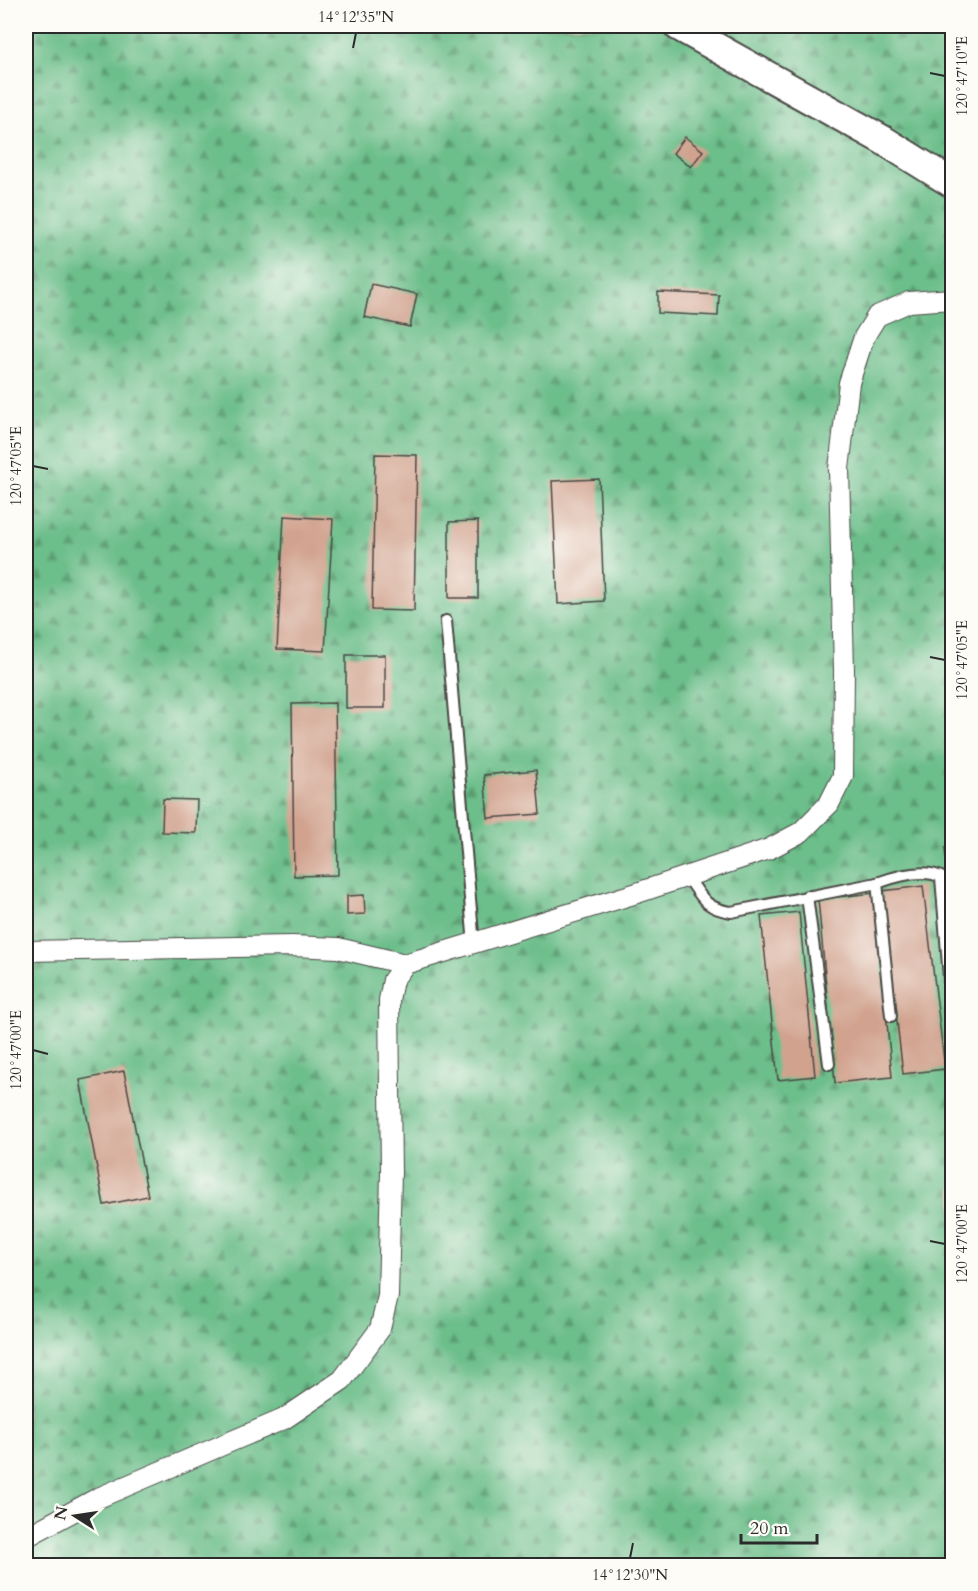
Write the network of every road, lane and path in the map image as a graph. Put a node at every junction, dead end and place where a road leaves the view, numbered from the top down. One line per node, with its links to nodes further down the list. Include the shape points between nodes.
1 (678, 26): 2 (main road, via 884,140)
2 (952, 183)
3 (952, 299): 5 (street, via 909,302 877,316 864,337 849,383 839,469 843,776 829,804 801,832 769,849)
4 (446, 621): 8 (lane)
5 (687, 876): 7 (lane, via 706,903 716,910 731,912); 8 (street)
6 (878, 883): 7 (lane); 11 (lane); 12 (lane, via 922,873 941,877)
7 (807, 896): 13 (lane)
8 (474, 945): 10 (street)
9 (26, 951): 10 (street, via 292,946 338,948)
10 (405, 964): 14 (street, via 393,980 389,1000 388,1296 380,1329 342,1380 284,1419 98,1498)
11 (891, 1016)
12 (952, 1016)
13 (829, 1064)
14 (26, 1537)

